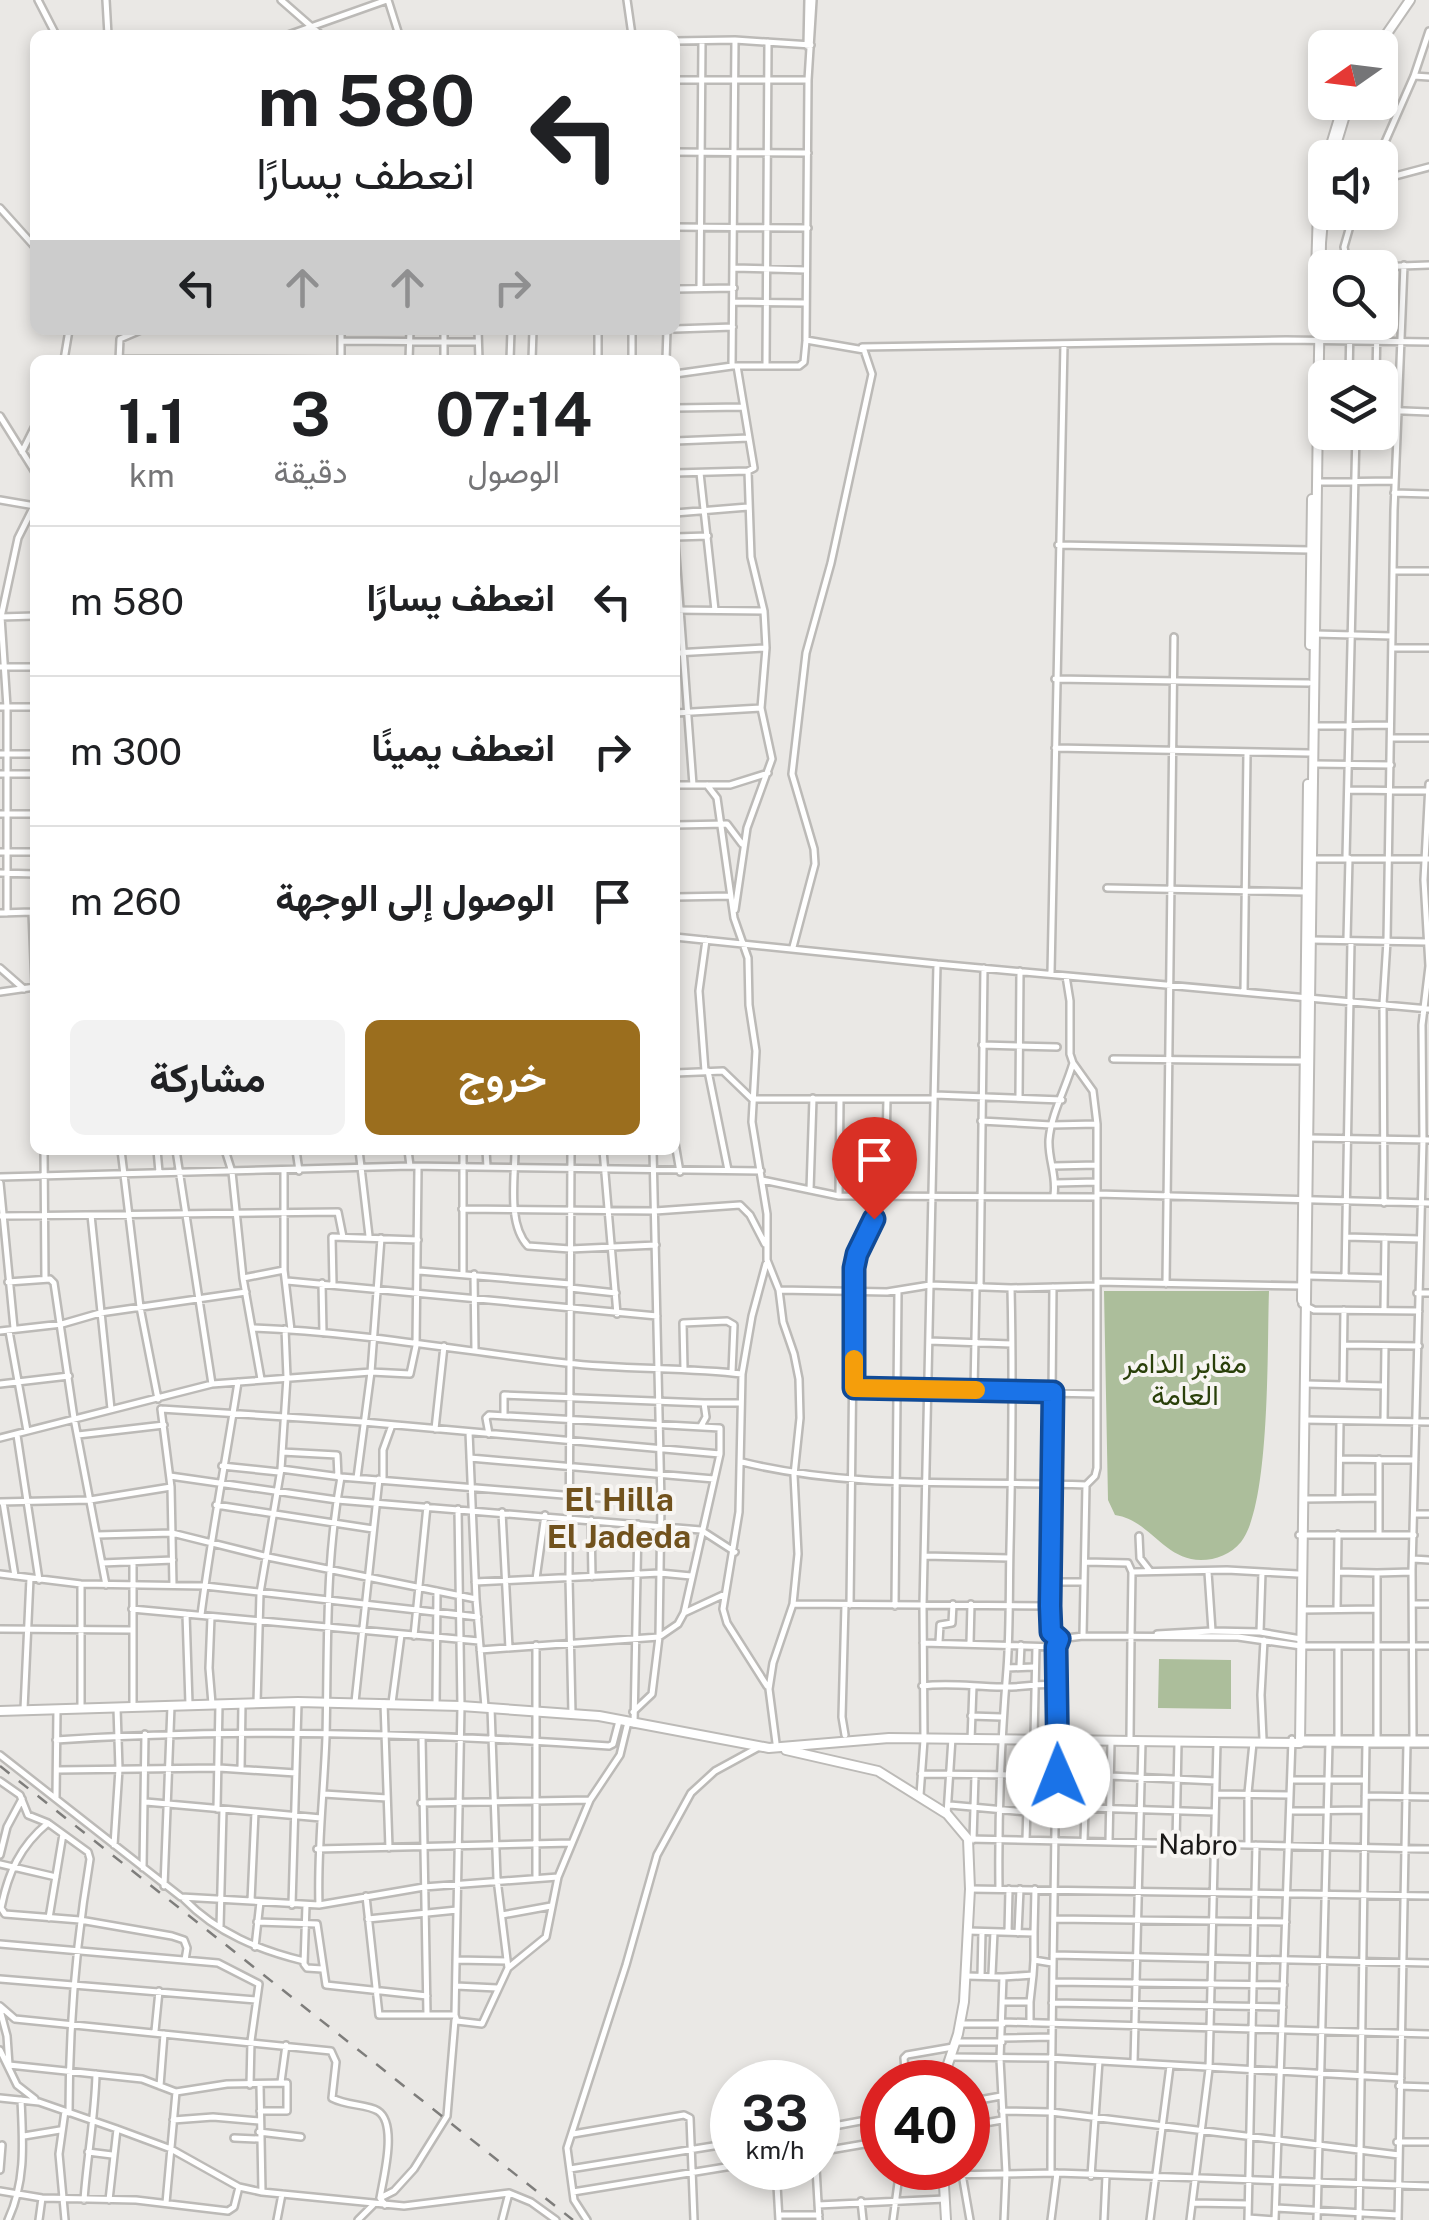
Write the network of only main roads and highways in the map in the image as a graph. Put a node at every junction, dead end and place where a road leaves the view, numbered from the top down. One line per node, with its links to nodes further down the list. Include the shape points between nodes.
1 (1407, 0): 2 (main road)
2 (1386, 30)
3 (1317, 230): 4 (main road)
4 (1317, 341): 5 (main road)
5 (1318, 360)
6 (1317, 450): 8 (main road)
7 (1318, 450): 8 (main road)
8 (1307, 998): 9 (main road); 9 (main road)
9 (1306, 1201): 10 (main road); 10 (main road)
10 (1304, 1305): 11 (main road); 11 (main road)
11 (1303, 1420): 12 (main road); 12 (main road)
12 (1301, 1535): 13 (main road); 13 (main road)
13 (1299, 1642): 17 (main road)
14 (0, 1711): 18 (main road, via 298,1702 461,1706 572,1714)
15 (889, 1736): 16 (main road); 18 (main road); 18 (main road)
16 (1056, 1739): 17 (main road); 17 (main road)
17 (1297, 1741)
18 (771, 1746): 19 (main road, via 860,1764 948,1810 970,1840 966,1976 961,2024)
19 (948, 2060)
20 (944, 2190): 21 (main road)
21 (946, 2220)

